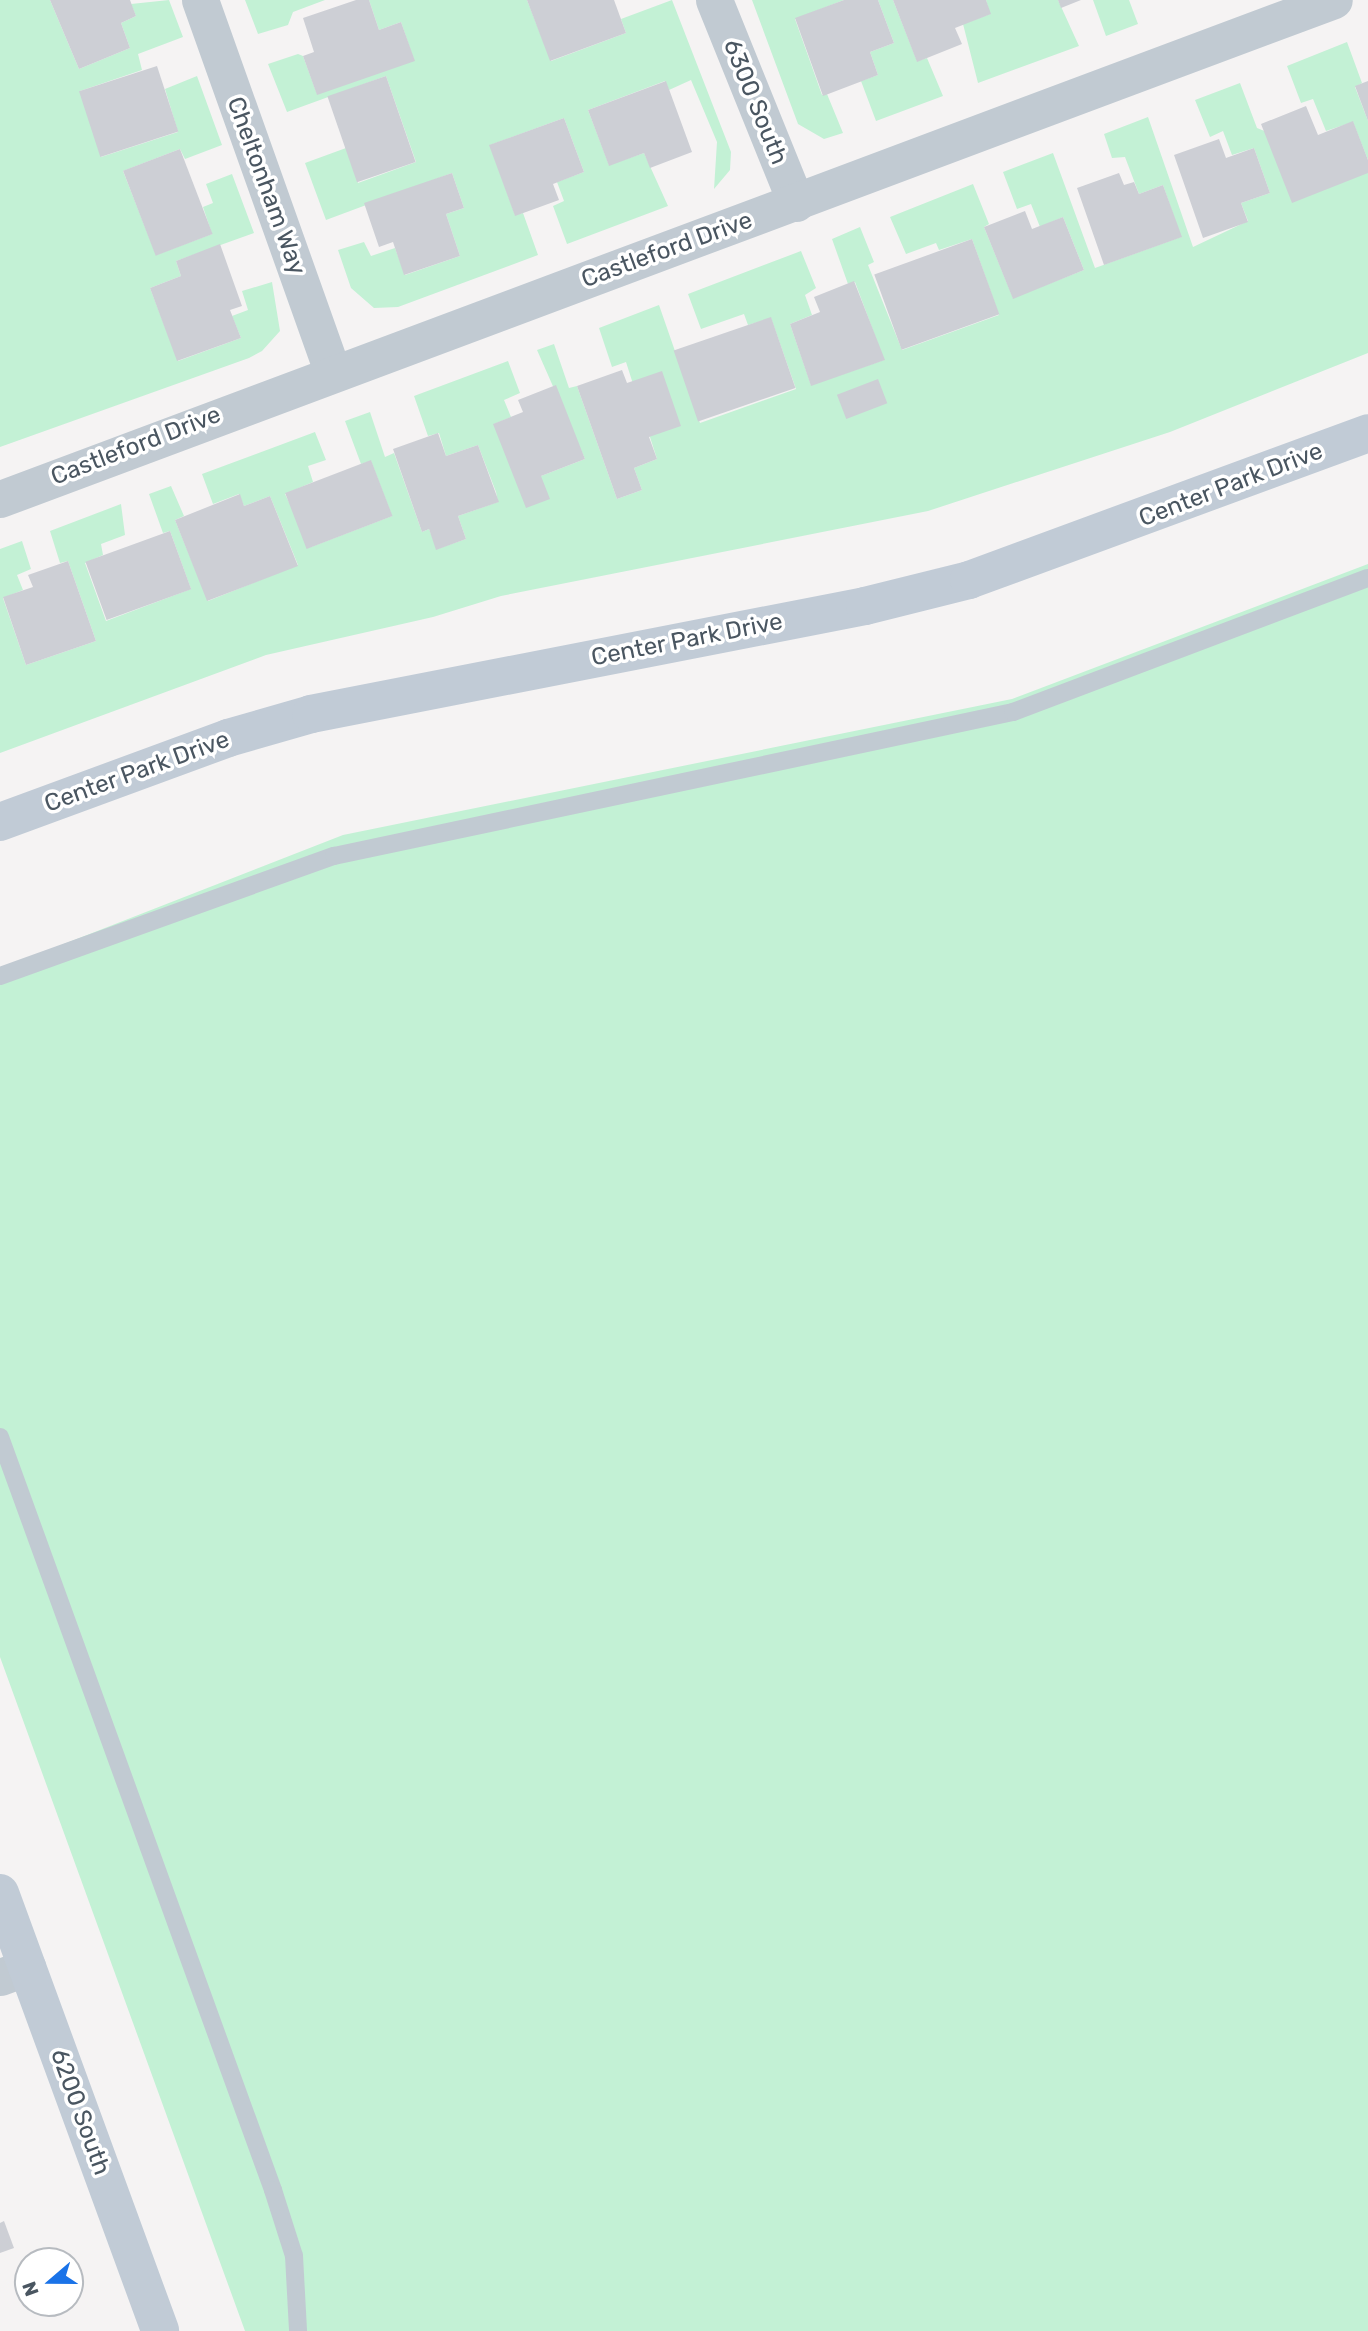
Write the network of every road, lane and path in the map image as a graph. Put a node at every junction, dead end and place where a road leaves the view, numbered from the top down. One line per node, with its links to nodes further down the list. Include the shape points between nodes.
1 (200, 0): 5 (street, Cheltonham Way)
2 (714, 0): 4 (street, 6300 South)
3 (1335, 0): 4 (street, Castleford Drive)
4 (796, 204): 5 (street, Castleford Drive)
5 (332, 371): 7 (street, Castleford Drive)
6 (1368, 433): 9 (street, Center Park Drive, via 969,580 865,606 311,714 228,738)
7 (0, 499)
8 (1368, 578): 10 (lane, via 1013,712 334,856)
9 (0, 822)
10 (0, 976)
11 (0, 1437): 15 (lane, via 273,2190 294,2256)
12 (0, 1893): 13 (street, 6200 South)
13 (14, 1972): 14 (street, 6200 South)
14 (160, 2331)
15 (298, 2331)

